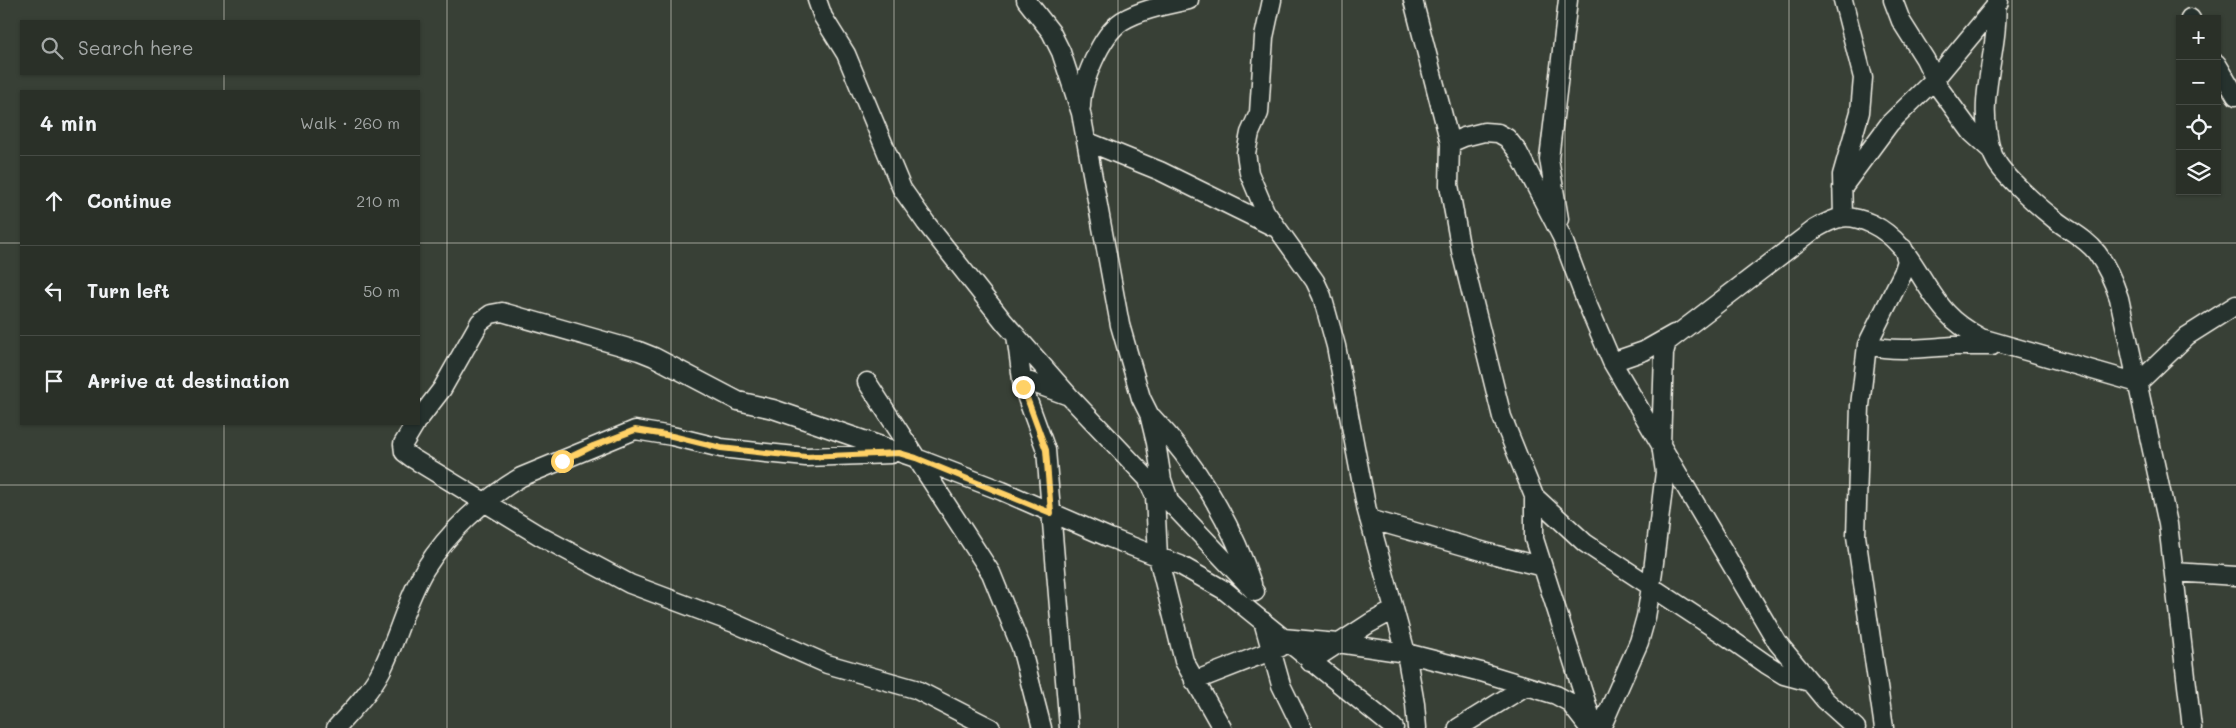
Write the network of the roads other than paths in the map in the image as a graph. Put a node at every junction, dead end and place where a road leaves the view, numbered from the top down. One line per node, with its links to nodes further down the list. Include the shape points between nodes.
1 (817, 0): 24 (street, via 823,17 846,54 902,189)
2 (1026, 0): 13 (street, via 1051,32 1061,52)
3 (1189, 0): 13 (street, via 1142,12 1121,22 1093,62 1081,102)
4 (1272, 0): 19 (street, via 1264,37 1259,113 1246,153 1249,173 1264,211)
5 (1568, 0): 20 (street, via 1549,159)
6 (1843, 0): 17 (street, via 1863,78 1863,92 1844,162)
7 (1893, 0): 11 (street, via 1901,21)
8 (1412, 1): 15 (street)
9 (1998, 2): 11 (street); 16 (street, via 1998,24 1985,109)
10 (2221, 71): 12 (street)
11 (1935, 79): 16 (street, via 1972,133); 17 (street, via 1890,124)
12 (2236, 96)
13 (1081, 113): 14 (street)
14 (1086, 142): 19 (street, via 1160,171); 32 (street, via 1120,325 1141,398)
15 (1450, 143): 20 (street, via 1484,132 1498,133 1507,138 1518,152); 39 (street, via 1449,185 1461,251 1502,417)
16 (1992, 151): 30 (street, via 2004,172 2052,218 2098,254 2119,298)
17 (1842, 188): 18 (street)
18 (1842, 217): 21 (street, via 1858,218 1883,230); 23 (street, via 1815,228)
19 (1279, 230): 43 (street, via 1315,280 1322,296 1336,346)
20 (1562, 237): 27 (street)
21 (1903, 247): 25 (street, via 1907,261 1905,267); 26 (street, via 1946,312 1981,338)
22 (2236, 305): 30 (street, via 2187,336)
23 (1676, 333): 27 (street, via 1644,351); 35 (street, via 1667,342 1664,353)
24 (1016, 335): 28 (street); 31 (street)
25 (1867, 345): 26 (street, via 1908,350 1952,346); 73 (street, via 1860,406 1856,536)
26 (2010, 347): 30 (street)
27 (1612, 362): 35 (street)
28 (1022, 379): 31 (street); 42 (street, via 1046,450)
29 (867, 382): 37 (street)
30 (2138, 383): 46 (street, via 2168,524)
31 (1068, 396): 38 (street)
32 (1149, 414): 41 (street, via 1162,480); 49 (street, via 1210,494 1231,531)
33 (420, 418): 36 (street, via 442,389 480,322 491,314 502,312 654,356 738,401 773,409)
34 (414, 425): 40 (street, via 403,444 404,452)
35 (1661, 445): 48 (street, via 1665,472); 57 (street, via 1777,642)
36 (899, 453): 37 (street); 40 (street, via 806,457 721,448 635,430 521,477)
37 (916, 458): 42 (street); 62 (street, via 991,573 1021,647)
38 (1147, 479): 41 (street); 44 (street, via 1155,496)
39 (1534, 496): 45 (street, via 1534,539); 48 (street, via 1584,544)
40 (486, 502): 59 (street, via 466,520 425,569 380,672); 61 (street, via 540,536 630,584 734,623 827,664 916,689)
41 (1171, 504): 49 (street)
42 (1051, 513): 44 (street); 63 (street)
43 (1369, 519): 45 (street); 50 (street)
44 (1158, 557): 51 (street, via 1205,578); 56 (street, via 1184,662)
45 (1543, 567): 70 (street)
46 (2174, 572): 47 (street); 74 (street)
47 (2236, 576)
48 (1651, 586): 57 (street, via 1784,675); 71 (street, via 1639,642)
49 (1255, 592): 51 (street)
50 (1394, 610): 52 (street); 54 (street)
51 (1263, 622): 53 (street)
52 (1338, 643): 53 (street); 54 (street); 55 (street)
53 (1282, 644): 55 (street); 56 (street); 65 (street, via 1286,698)
54 (1406, 653): 58 (street); 67 (street)
55 (1310, 662): 66 (street)
56 (1194, 681): 64 (street)
57 (1810, 682): 72 (street)
58 (1526, 686): 68 (street); 69 (street, via 1569,702)
59 (350, 721): 60 (street)
60 (336, 728)
61 (991, 728)
62 (1042, 728)
63 (1068, 728)
64 (1222, 728)
65 (1302, 728)
66 (1394, 728)
67 (1417, 728)
68 (1458, 728)
69 (1589, 728)
70 (1594, 728)
71 (1601, 728)
72 (1856, 728)
73 (1884, 728)
74 (2192, 728)

